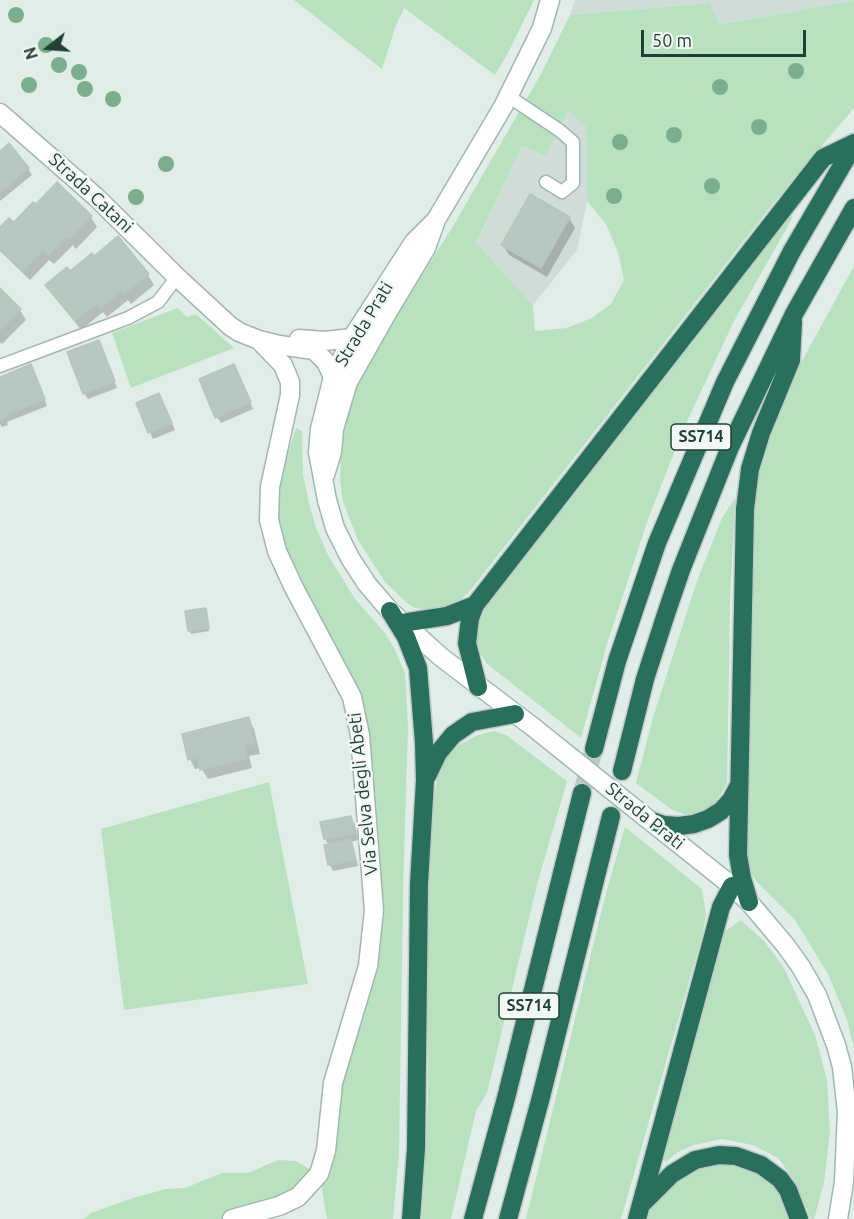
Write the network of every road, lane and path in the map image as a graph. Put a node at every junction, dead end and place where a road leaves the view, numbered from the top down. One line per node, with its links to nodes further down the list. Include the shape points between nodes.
1 (550, 0): 2 (street, Strada Prati, via 542,28)
2 (508, 96): 5 (lane, via 573,142 573,183 562,192); 7 (street, Strada Prati)
3 (0, 113): 8 (street, Strada Catani, via 96,197)
4 (854, 144): 15 (highway, via 823,159); 19 (highway, SS714, via 765,302 703,432 638,598)
5 (546, 182)
6 (854, 208): 9 (highway, SS714)
7 (436, 220): 10 (street, Strada Prati, via 414,242); 14 (street, Strada Prati, via 426,248 348,382)
8 (177, 277): 11 (street, Strada Catani, via 230,326); 12 (lane, via 158,302 128,318)
9 (794, 314): 20 (highway, SS714, via 734,437 685,560 645,679); 22 (highway, via 790,360 750,469 745,509)
10 (352, 338): 11 (street, Strada Catani); 13 (street, Strada Prati)
11 (259, 340): 13 (street, Strada Catani, via 314,350); 29 (street, Via Selva degli Abeti, via 284,365 290,382 270,487 269,520 277,551 293,586 352,696 360,735 374,910 368,966 333,1083 326,1151 319,1174 298,1197)
12 (0, 366)
13 (333, 377): 14 (street, Strada Prati, via 320,429 318,452)
14 (324, 477): 16 (street, Strada Prati, via 340,540 367,584)
15 (475, 605): 16 (highway, via 447,616); 17 (highway, via 466,643)
16 (396, 617): 17 (street, Strada Prati); 21 (highway, via 417,668)
17 (478, 687): 18 (street, Strada Prati)
18 (515, 714): 21 (highway, via 472,722 453,735); 25 (street, Strada Prati, bridge)
19 (594, 749)
20 (622, 771)
21 (424, 780): 30 (highway)
22 (738, 787): 25 (highway, via 721,811 708,819 679,826); 27 (highway, via 738,855)
23 (582, 793): 31 (highway, SS714)
24 (611, 816): 32 (highway, SS714)
25 (649, 820): 26 (street, Strada Prati)
26 (732, 886): 27 (street, Strada Prati); 28 (highway, via 721,908)
27 (749, 902): 34 (street, Strada Prati, via 801,967 817,995 836,1045 847,1124)
28 (640, 1211): 33 (highway, via 672,1174 690,1163 708,1156 736,1156 761,1165 780,1179)
29 (232, 1219)
30 (411, 1219)
31 (473, 1219)
32 (508, 1219)
33 (799, 1219)
34 (838, 1219)

